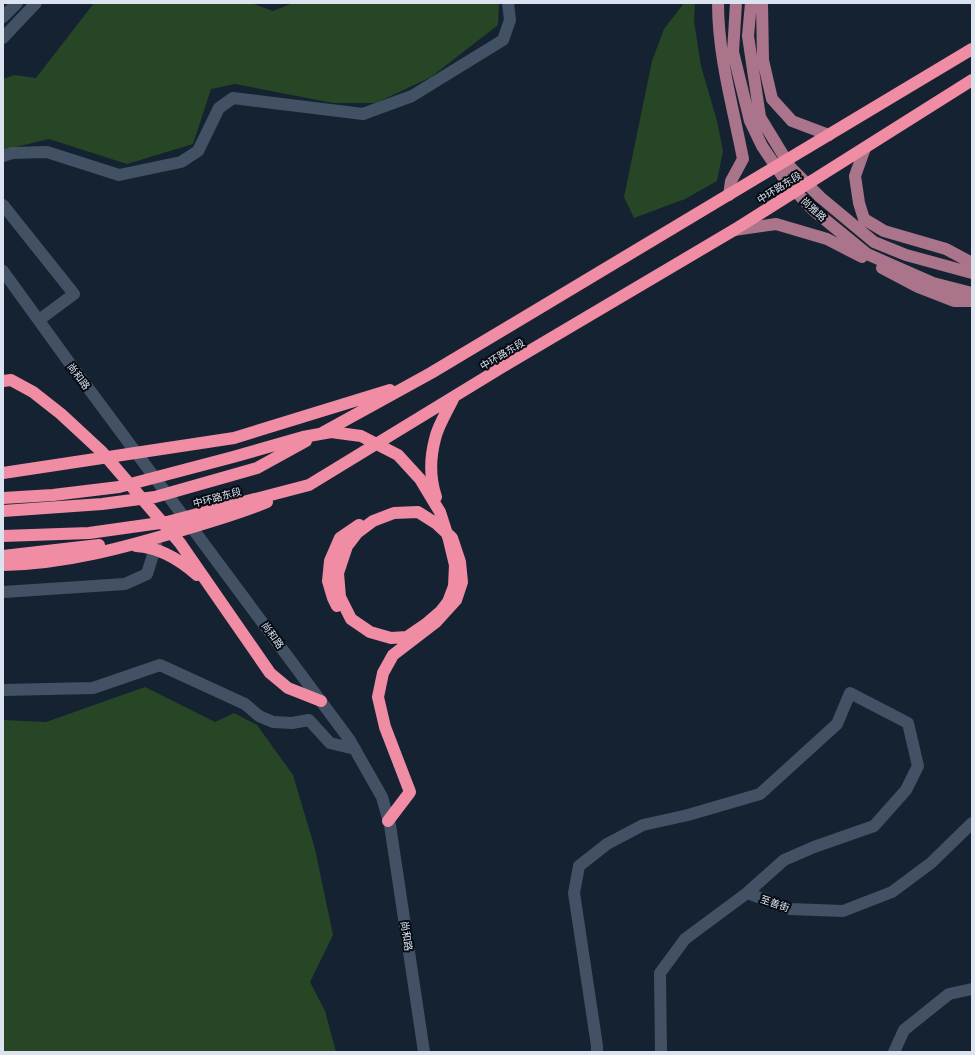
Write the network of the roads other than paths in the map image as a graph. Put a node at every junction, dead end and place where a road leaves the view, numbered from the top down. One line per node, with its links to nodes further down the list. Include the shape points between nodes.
1 (17, 3): 8 (street)
2 (36, 3): 9 (street)
3 (508, 3): 15 (street, via 510,20 502,40 412,96 363,114 234,98 219,108 198,151 181,162 119,175 47,152 12,153)
4 (718, 3): 16 (main road, via 718,27 743,159 731,181)
5 (736, 3): 12 (main road, 尚雅路, via 733,52)
6 (751, 3): 12 (main road, 尚雅路, via 748,36)
7 (762, 3): 13 (main road, via 763,60 772,99 792,121)
8 (3, 17)
9 (3, 38)
10 (972, 49): 13 (highway, 中环路东段)
11 (972, 80): 14 (highway, 中环路东段)
12 (755, 119): 21 (main road, 尚雅路, via 791,168 820,197 874,242 906,255); 22 (main road, 尚雅路, via 762,146 785,180 812,209 867,254 933,283)
13 (829, 135): 16 (highway, 中环路东段)
14 (864, 148): 18 (highway, 中环路东段); 19 (main road, via 855,176 864,219 884,231 946,249)
15 (3, 156)
16 (729, 195): 26 (highway, 中环路东段)
17 (3, 205): 24 (street, via 74,294)
18 (734, 230): 23 (main road, via 776,224 827,239 918,287 954,302); 27 (highway, 中环路东段)
19 (972, 263)
20 (3, 271): 24 (street, 尚和路)
21 (972, 273)
22 (972, 293)
23 (972, 301)
24 (38, 320): 41 (street, 尚和路)
25 (3, 381): 38 (highway, via 11,380 33,392 61,414 107,458 180,543)
26 (414, 382): 28 (highway, via 234,438); 31 (highway, 中环路东段, via 258,468 155,497)
27 (455, 396): 29 (highway, 中环路东段); 35 (highway, via 435,438 432,485 464,560 465,583 457,607 446,621 429,634 400,642 384,642 357,631 340,613 328,581 330,561 340,538 363,523 407,518 432,526)
28 (5, 472)
29 (309, 484): 33 (highway, 中环路东段, via 167,522 90,533); 34 (highway, via 247,511)
30 (3, 499): 31 (highway); 35 (highway, via 118,487 303,437 331,432 362,436 398,455 420,479 440,512)
31 (102, 504): 32 (highway, 中环路东段)
32 (3, 510)
33 (3, 536)
34 (154, 539): 37 (highway, via 69,559); 39 (street, via 156,545 147,574 125,584)
35 (449, 540): 43 (highway, via 455,565 454,586 448,602 441,611 408,637 391,638 370,632 351,619 340,597 338,573 347,546 357,533 373,521 394,513 418,512 437,524 452,538 460,562 462,582 456,600 436,622 393,655 382,673 378,697 385,727 410,792)
36 (3, 556): 38 (highway, via 108,544 146,546 188,567)
37 (3, 565)
38 (208, 584): 41 (highway, via 270,673 288,688)
39 (3, 592)
40 (3, 690): 42 (street, via 93,688 160,666 245,704 259,716 273,722 292,723 309,720 330,743)
41 (322, 701): 42 (street, 尚和路)
42 (355, 749): 43 (street, 尚和路, via 382,797)
43 (388, 821): 47 (street, 尚和路)
44 (972, 823): 45 (street, 至善街, via 931,863 892,892 843,911 790,909)
45 (747, 893): 48 (street, via 784,860 874,826 906,790 918,766 908,723 850,693 837,724 760,794 643,825 607,844 579,866 574,893); 49 (street, 至善街, via 685,939 660,973)
46 (972, 989): 50 (street, via 949,994 904,1030)
47 (424, 1052)
48 (597, 1052)
49 (661, 1052)
50 (894, 1052)

